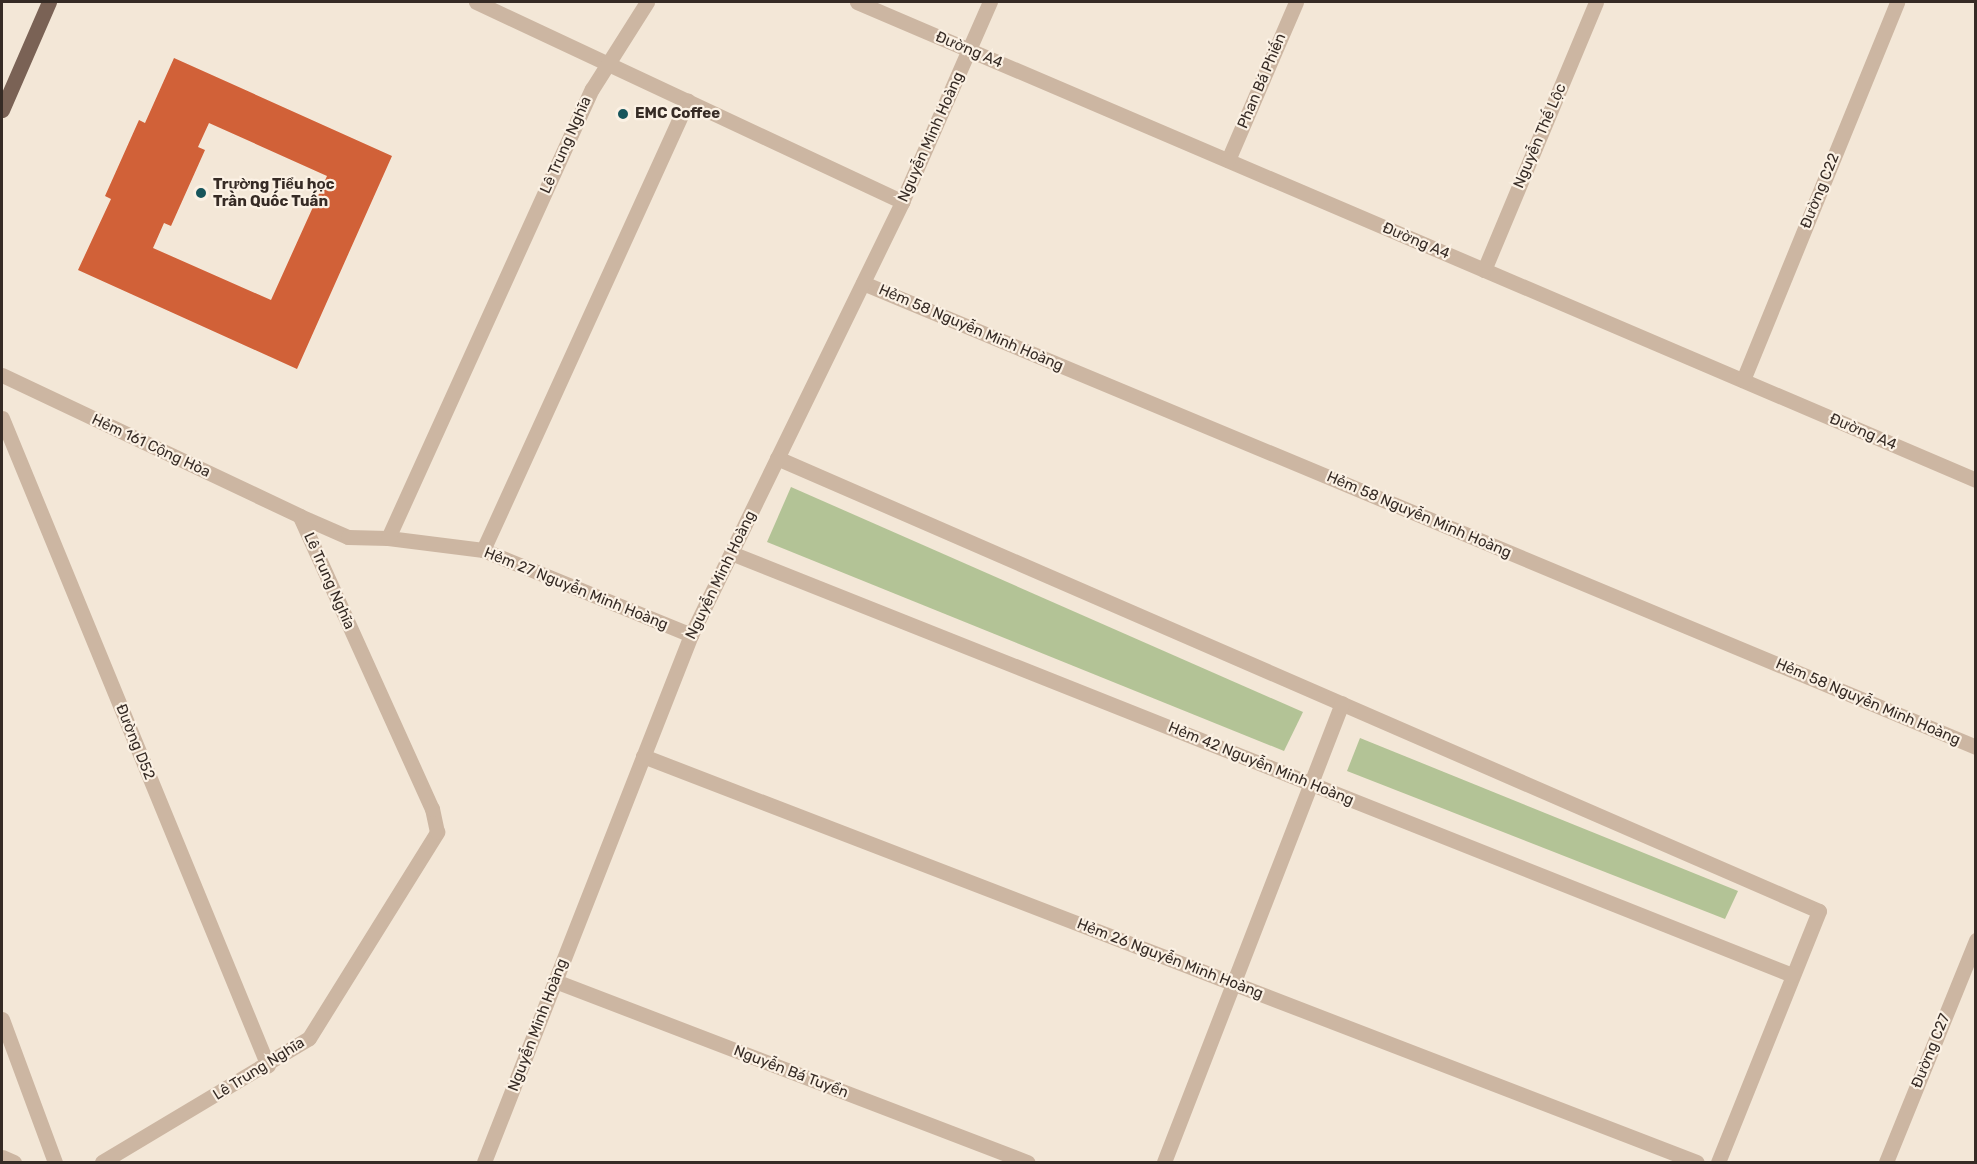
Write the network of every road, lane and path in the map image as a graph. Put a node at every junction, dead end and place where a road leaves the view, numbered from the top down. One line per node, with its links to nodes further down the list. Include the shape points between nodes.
1 (49, 2): 12 (main road)
2 (476, 2): 10 (street)
3 (647, 2): 10 (street, Lê Trung Nghĩa)
4 (857, 2): 9 (street, Đường A4)
5 (990, 2): 9 (street, Nguyễn Minh Hoàng)
6 (1296, 2): 13 (street, Phan Bá Phiến)
7 (1596, 2): 15 (street, Nguyễn Thế Lộc)
8 (1897, 2): 18 (street, Đường C22)
9 (969, 50): 13 (street, Đường A4); 14 (street, Nguyễn Minh Hoàng)
10 (608, 64): 11 (street); 23 (street, Lê Trung Nghĩa, via 592,90)
11 (688, 101): 14 (street); 24 (street)
12 (2, 110)
13 (1228, 160): 15 (street, Đường A4)
14 (902, 202): 16 (street, Nguyễn Minh Hoàng)
15 (1484, 270): 18 (street, Đường A4)
16 (863, 283): 20 (street, Nguyễn Minh Hoàng); 28 (street, Hẻm 58 Nguyễn Minh Hoàng)
17 (2, 375): 22 (street, Hẻm 161 Cộng Hòa)
18 (1743, 380): 21 (street, Đường A4)
19 (2, 418): 36 (street, Đường D52)
20 (777, 458): 25 (street, Nguyễn Minh Hoàng); 27 (street)
21 (1976, 480)
22 (300, 516): 23 (street, Lê Trung Nghĩa, via 348,537); 36 (street, Lê Trung Nghĩa, via 432,809 437,832 318,1027 298,1047)
23 (388, 538): 24 (street, Hẻm 27 Nguyễn Minh Hoàng)
24 (483, 550): 26 (street, Hẻm 27 Nguyễn Minh Hoàng)
25 (730, 554): 26 (street, Nguyễn Minh Hoàng); 30 (street, Hẻm 42 Nguyễn Minh Hoàng)
26 (691, 635): 29 (street, Nguyễn Minh Hoàng)
27 (1342, 704): 30 (street); 32 (street, via 1819,911)
28 (1976, 747)
29 (643, 756): 33 (street, Nguyễn Minh Hoàng); 34 (street, Hẻm 26 Nguyễn Minh Hoàng)
30 (1311, 783): 32 (street, Hẻm 42 Nguyễn Minh Hoàng); 34 (street)
31 (1976, 940): 46 (street, Đường C27)
32 (1792, 975): 45 (street)
33 (555, 981): 41 (street, Nguyễn Minh Hoàng); 42 (street, Nguyễn Bá Tuyển)
34 (1233, 983): 43 (street); 44 (street, Hẻm 26 Nguyễn Minh Hoàng)
35 (2, 1019): 39 (street)
36 (268, 1066): 40 (street, Lê Trung Nghĩa)
37 (2, 1157): 38 (street)
38 (14, 1162)
39 (55, 1162)
40 (102, 1162)
41 (484, 1162)
42 (1028, 1162)
43 (1164, 1162)
44 (1696, 1162)
45 (1718, 1162)
46 (1886, 1162)

